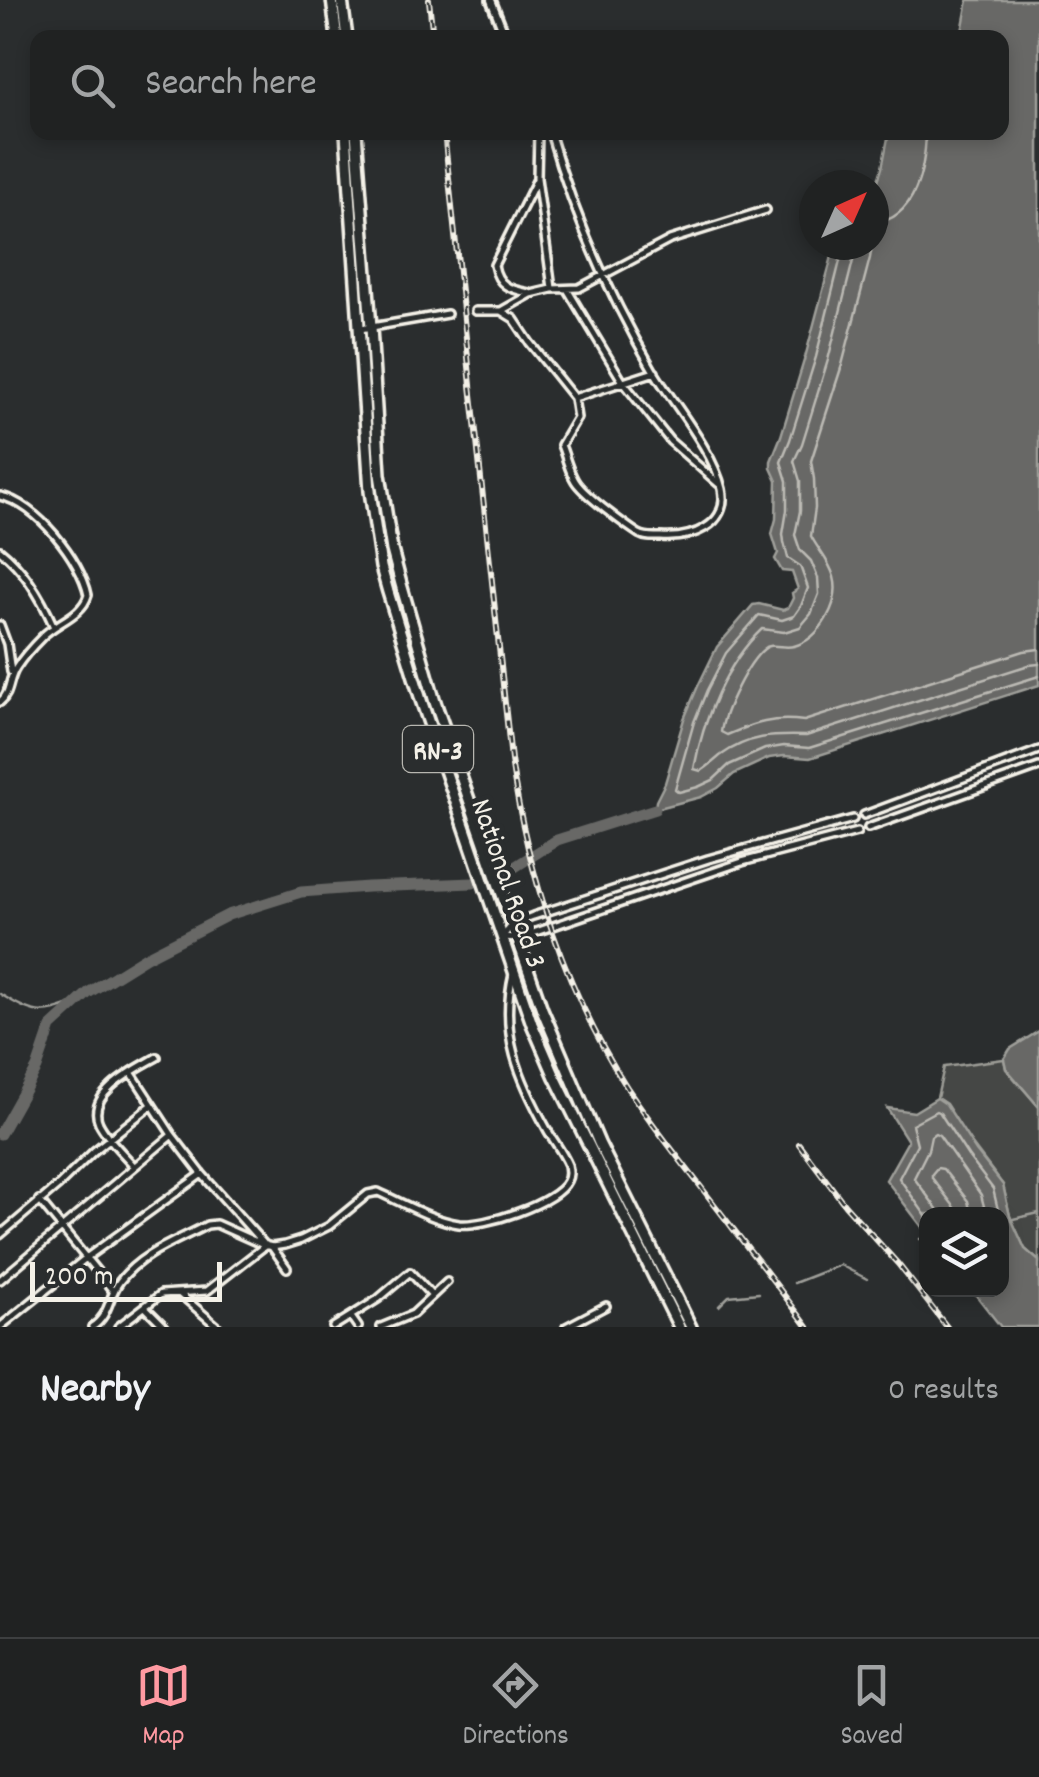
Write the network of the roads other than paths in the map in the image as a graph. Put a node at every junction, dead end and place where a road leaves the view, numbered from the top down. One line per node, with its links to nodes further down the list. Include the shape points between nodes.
1 (332, 0): 4 (highway)
2 (342, 0): 5 (highway)
3 (491, 0): 6 (street)
4 (336, 30)
5 (346, 30)
6 (503, 30)
7 (347, 140): 21 (highway, National Road 3 / RN-3)
8 (357, 140): 20 (highway, RN-3)
9 (538, 140): 11 (street)
10 (552, 140): 13 (street)
11 (537, 178): 14 (street); 16 (street, via 494,265 502,284)
12 (766, 210): 13 (street, via 670,240)
13 (602, 277): 15 (street); 22 (street)
14 (552, 289): 15 (street); 16 (street)
15 (567, 289): 23 (street)
16 (532, 294): 18 (street)
17 (475, 311): 18 (street)
18 (501, 312): 24 (street)
19 (447, 314): 20 (street)
20 (372, 327): 21 (street); 44 (highway, RN-3, via 380,474 392,550)
21 (360, 329): 45 (highway, National Road 3 / RN-3, via 381,567)
22 (655, 372): 23 (street); 25 (street)
23 (623, 382): 24 (street); 25 (street, via 670,441)
24 (574, 398): 25 (street, via 577,418 561,444 576,484 643,536 681,538 704,528 720,510)
25 (721, 486)
26 (0, 496): 29 (street, via 44,524 87,588 84,605)
27 (0, 550): 29 (street, via 27,578)
28 (0, 625): 30 (street)
29 (54, 627): 30 (street)
30 (12, 675): 31 (street)
31 (0, 702)
32 (1039, 750): 34 (street)
33 (1039, 767): 36 (street)
34 (864, 815)
35 (853, 819): 38 (street)
36 (868, 828)
37 (858, 832): 39 (street)
38 (740, 850): 39 (street); 40 (street)
39 (742, 862): 41 (street)
40 (663, 874): 41 (street); 42 (street)
41 (666, 887): 43 (street)
42 (603, 894): 43 (street); 44 (street)
43 (608, 906): 46 (street)
44 (513, 924): 45 (street); 46 (highway, RN-3)
45 (502, 937): 46 (street); 47 (highway, National Road 3 / RN-3)
46 (518, 938): 56 (highway, RN-3)
47 (514, 970): 56 (highway, National Road 3 / RN-3, via 555,1077); 59 (street, via 507,1010 511,1043 525,1086 568,1165 564,1185 534,1204 477,1224 458,1224 378,1192 368,1194 329,1226 301,1240)
48 (157, 1057): 49 (street)
49 (130, 1072): 50 (street); 52 (street, via 98,1106 99,1123)
50 (152, 1105): 51 (street); 52 (street)
51 (172, 1136): 53 (street); 54 (street)
52 (110, 1138): 53 (street); 55 (street)
53 (134, 1166): 57 (street)
54 (202, 1174): 59 (street); 60 (street)
55 (39, 1200): 57 (street); 58 (street)
56 (633, 1225): 79 (highway, National Road 3 / RN-3); 80 (highway, RN-3)
57 (62, 1228): 60 (street); 62 (street)
58 (0, 1235)
59 (267, 1245): 61 (street); 64 (street, via 206,1225 152,1253); 65 (street, via 207,1291)
60 (86, 1258): 64 (street); 70 (street)
61 (288, 1268)
62 (0, 1280)
63 (447, 1282): 66 (street)
64 (113, 1291): 71 (street, via 104,1317)
65 (180, 1294): 68 (street, via 161,1294); 74 (street)
66 (432, 1296): 69 (street, via 410,1272); 77 (street, via 413,1314)
67 (606, 1306): 78 (street)
68 (146, 1307): 72 (street); 73 (street)
69 (352, 1316): 75 (street); 76 (street)
70 (0, 1327)
71 (92, 1327)
72 (119, 1327)
73 (165, 1327)
74 (218, 1327)
75 (333, 1327)
76 (358, 1327)
77 (381, 1327)
78 (566, 1327)
79 (679, 1327)
80 (690, 1327)

